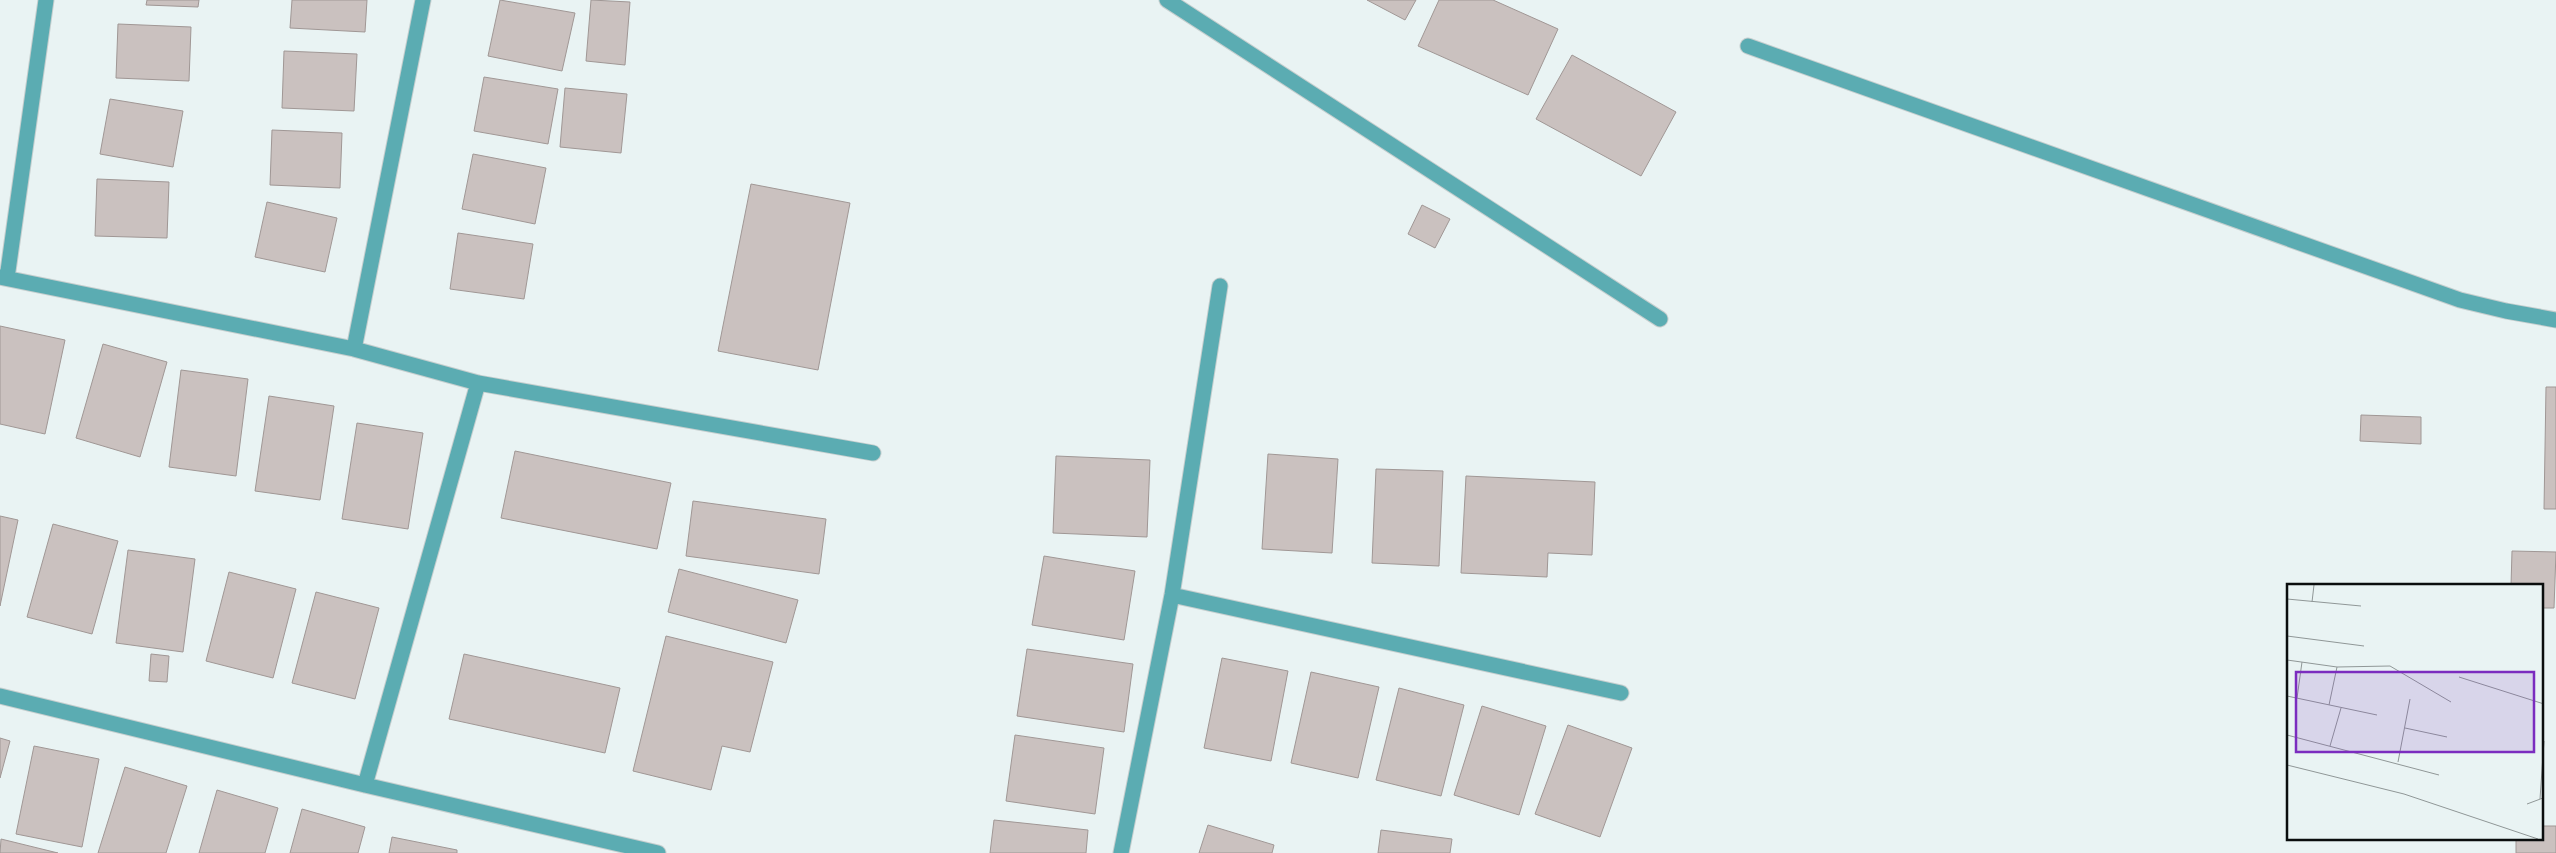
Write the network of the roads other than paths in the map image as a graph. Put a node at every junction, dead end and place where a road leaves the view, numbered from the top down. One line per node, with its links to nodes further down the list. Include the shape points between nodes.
1 (46, 0): 5 (street)
2 (423, 0): 9 (street)
3 (1167, 0): 7 (street)
4 (1748, 46): 8 (street, via 2460,300)
5 (3, 277): 9 (street)
6 (1220, 286): 12 (street)
7 (1660, 319)
8 (2556, 320)
9 (354, 349): 10 (street)
10 (478, 383): 11 (street); 15 (street)
11 (873, 453)
12 (1172, 595): 13 (street); 17 (street)
13 (1621, 693)
14 (0, 696): 15 (street)
15 (365, 785): 16 (street)
16 (658, 853)
17 (1121, 853)

